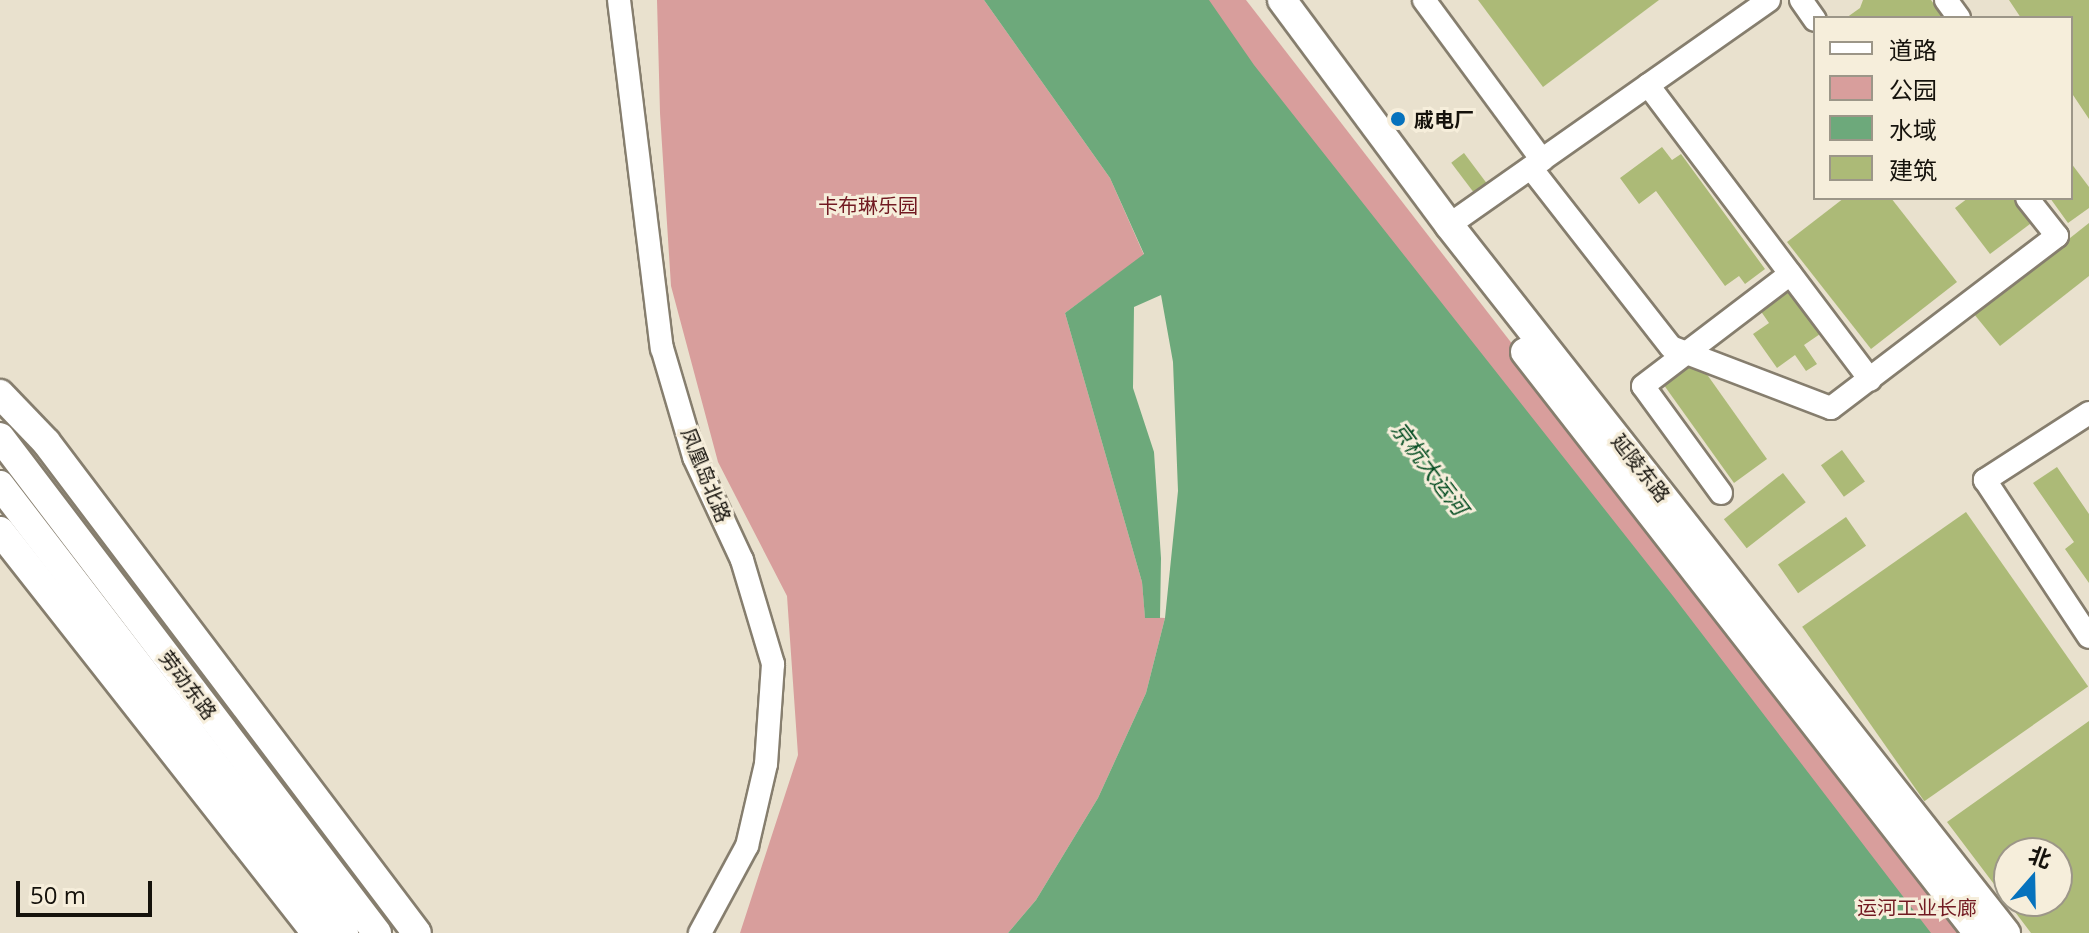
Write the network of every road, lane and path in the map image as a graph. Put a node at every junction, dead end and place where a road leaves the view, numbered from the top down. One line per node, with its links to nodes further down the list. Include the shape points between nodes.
1 (619, 0): 27 (street, 凤凰岛北路, via 662,348 694,457 742,560 773,664 766,764 747,846)
2 (1260, 0): 28 (main road, 延陵东路, via 1434,235)
3 (1282, 0): 11 (main road, 延陵东路)
4 (1424, 0): 9 (street)
5 (1769, 0): 8 (street)
6 (1801, 0): 7 (street)
7 (1813, 17)
8 (1648, 85): 9 (street); 12 (street)
9 (1536, 164): 11 (street); 13 (street, via 1671,347)
10 (2029, 200): 14 (street, via 2057,236)
11 (1449, 225): 29 (main road, 延陵东路)
12 (1790, 274): 13 (street); 14 (street)
13 (1686, 353): 14 (street, via 1831,408); 19 (street, via 1643,386)
14 (1870, 380)
15 (0, 394): 26 (main road, via 46,442)
16 (2089, 413): 21 (street, via 1985,480)
17 (0, 437): 22 (main road, 劳动东路)
18 (0, 485): 22 (main road, 劳动东路)
19 (1721, 493)
20 (0, 531): 23 (main road)
21 (2089, 637)
22 (291, 842): 24 (main road, 劳动东路); 25 (main road, 劳动东路)
23 (316, 933)
24 (344, 933)
25 (377, 933)
26 (417, 933)
27 (700, 933)
28 (1978, 933)
29 (2006, 933)

